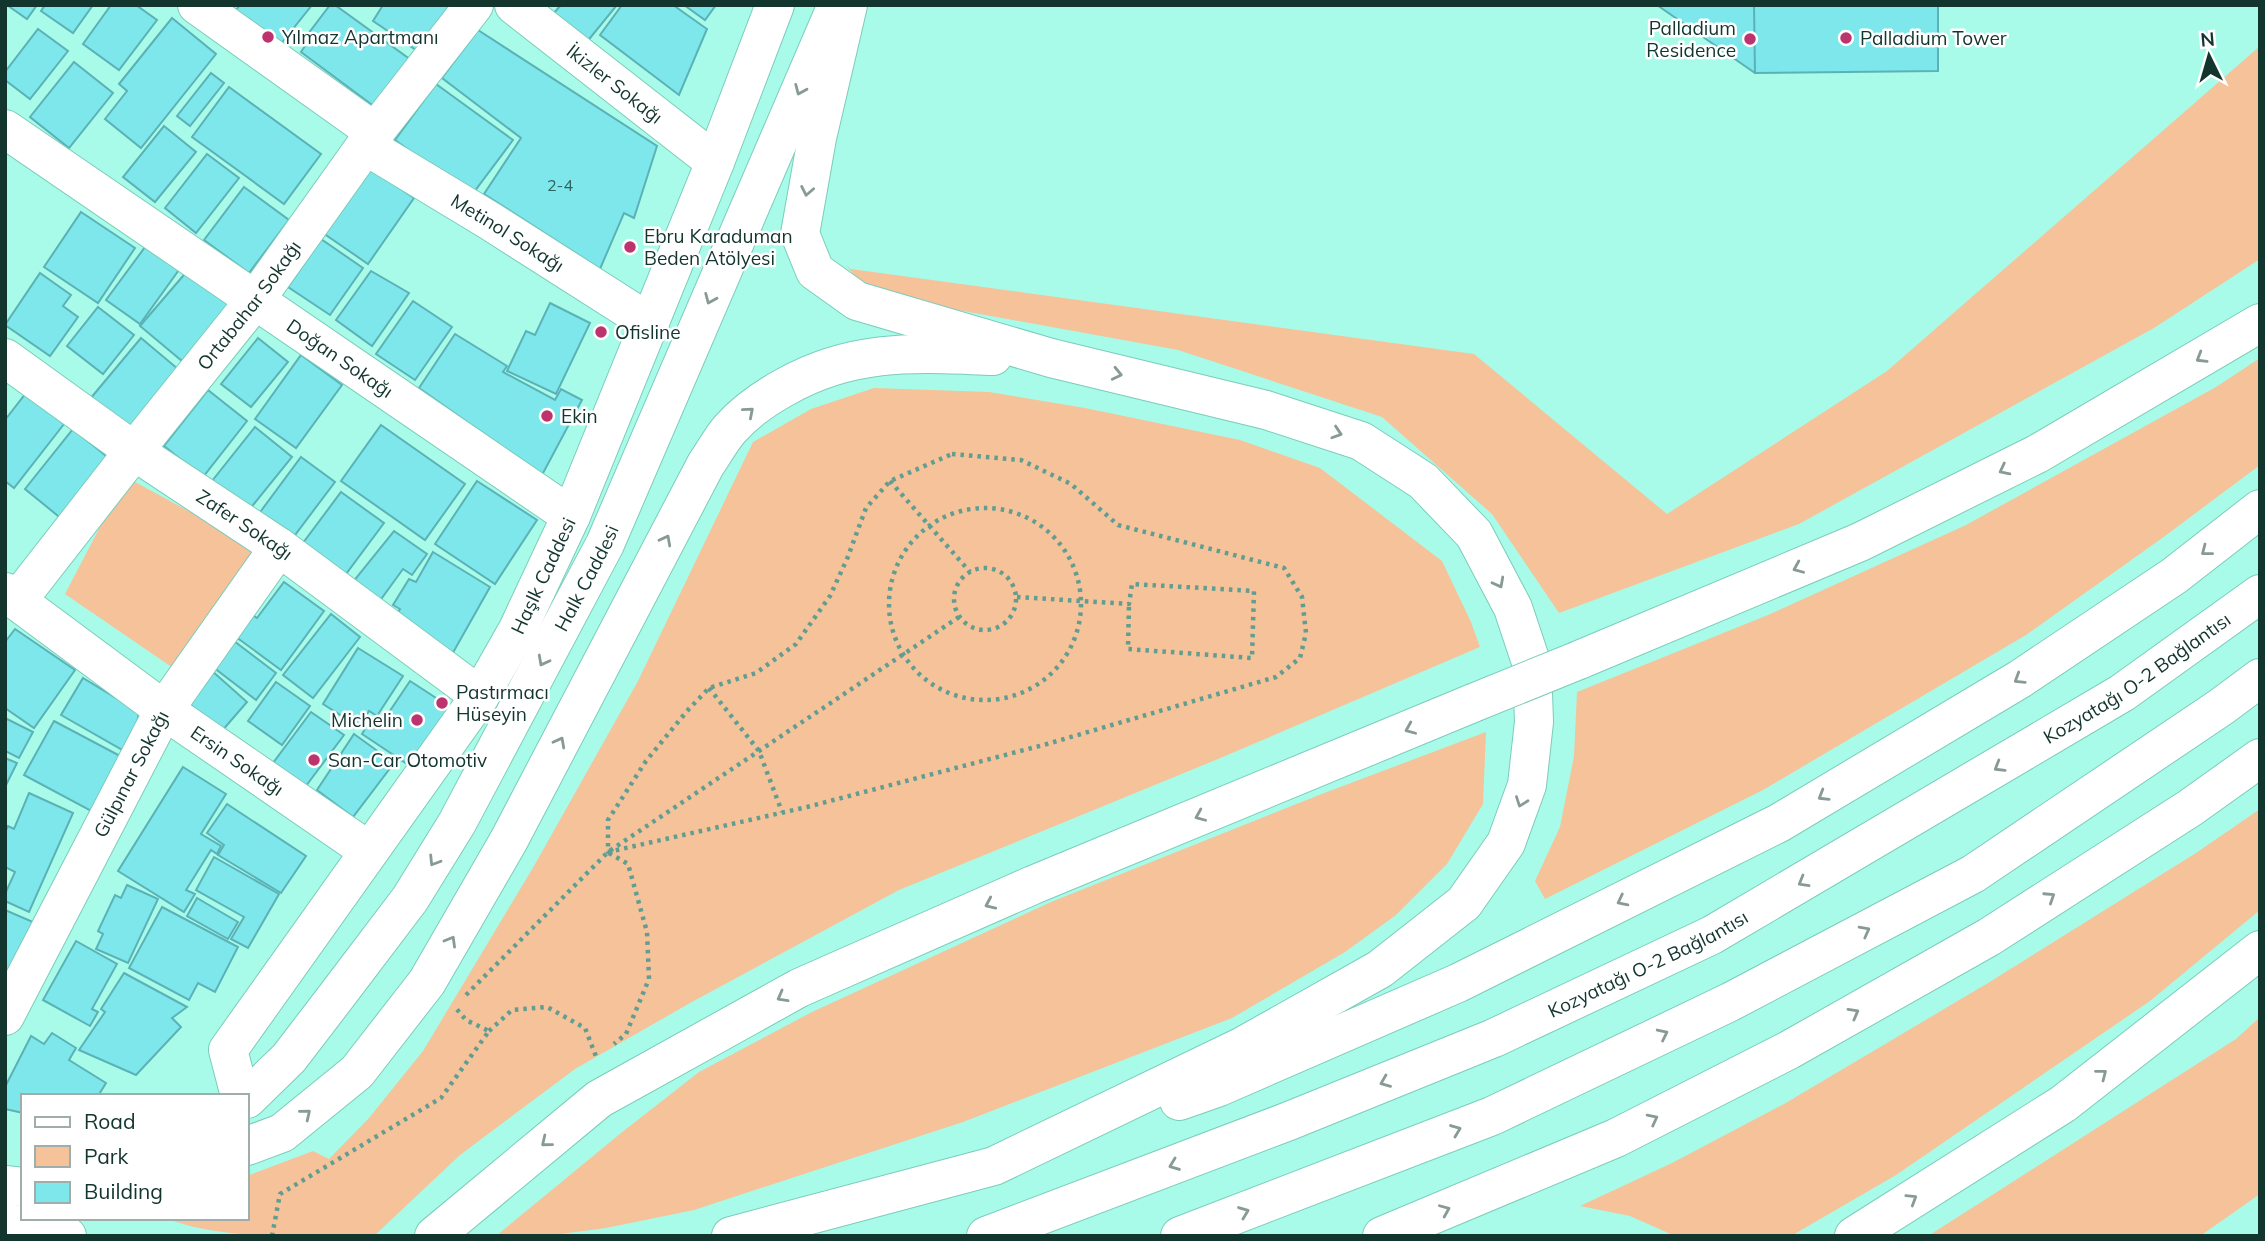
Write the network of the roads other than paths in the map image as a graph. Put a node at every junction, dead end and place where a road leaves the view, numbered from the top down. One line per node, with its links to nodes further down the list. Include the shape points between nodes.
1 (197, 5): 8 (main road, Metinol Sokağı)
2 (474, 5): 8 (main road, Ortabahar Sokağı)
3 (514, 5): 9 (main road, İkizler Sokağı)
4 (775, 5): 9 (main road, Haşlk Caddesi)
5 (837, 5): 29 (main road, Halk Caddesi, one-way to 29, via 605,544 457,823 410,898 338,994 289,1058)
6 (848, 5): 14 (main road, one-way to 14, via 800,234 815,271 858,301)
7 (5, 129): 10 (main road, Doğan Sokağı)
8 (370, 139): 10 (main road, Ortabahar Sokağı); 11 (main road, Metinol Sokağı)
9 (715, 162): 11 (main road, Haşlk Caddesi)
10 (256, 299): 15 (main road, Ortabahar Sokağı); 17 (main road, Doğan Sokağı)
11 (650, 323): 17 (main road, Haşlk Caddesi)
12 (2260, 323): 34 (main road, one-way to 34, bridge, via 2036,454 1872,536 799,988 599,1098)
13 (5, 358): 15 (main road, Zafer Sokağı)
14 (1051, 358): 30 (main road, one-way to 14, via 282,1133 357,1072 427,982 509,840 706,464 730,429 766,398 811,372 865,357 913,353); 31 (main road, one-way to 31, via 1266,410 1349,437 1423,481 1474,534 1513,608 1532,665 1534,722 1527,785 1506,844 1464,904 1380,969 1243,1046)
15 (134, 451): 18 (main road, Zafer Sokağı); 20 (main road, Ortabahar Sokağı)
16 (2260, 509): 31 (main road, one-way to 31, via 2174,576 2020,679 1779,823 1433,994 1219,1087)
17 (571, 516): 22 (main road, Haşlk Caddesi, via 518,629)
18 (279, 547): 22 (main road, Zafer Sokağı); 23 (main road, Gülpınar Sokağı)
19 (2260, 594): 37 (main road, Kozyatağı O-2 Bağlantısı, one-way to 37, via 2122,693 1712,935 1494,1038)
20 (8, 595): 23 (main road, Ersin Sokağı)
21 (2260, 678): 38 (main road, one-way to 21, via 1492,1116 1730,1002 1973,874)
22 (480, 696): 25 (main road, Haşlk Caddesi)
23 (164, 710): 25 (main road, Ersin Sokağı); 27 (main road, Gülpınar Sokağı)
24 (2260, 758): 39 (main road, one-way to 24, via 1616,1138 1800,1043 1989,937)
25 (369, 851): 28 (main road, Haşlk Caddesi, via 228,1050)
26 (2260, 950): 40 (main road, one-way to 26, via 2063,1104)
27 (5, 1016)
28 (239, 1094)
29 (248, 1098)
30 (248, 1146)
31 (994, 1166): 35 (main road); 36 (main road)
32 (5, 1222): 33 (main road)
33 (67, 1236)
34 (434, 1236)
35 (731, 1236)
36 (790, 1236)
37 (986, 1236)
38 (1180, 1236)
39 (1381, 1236)
40 (1854, 1236)

